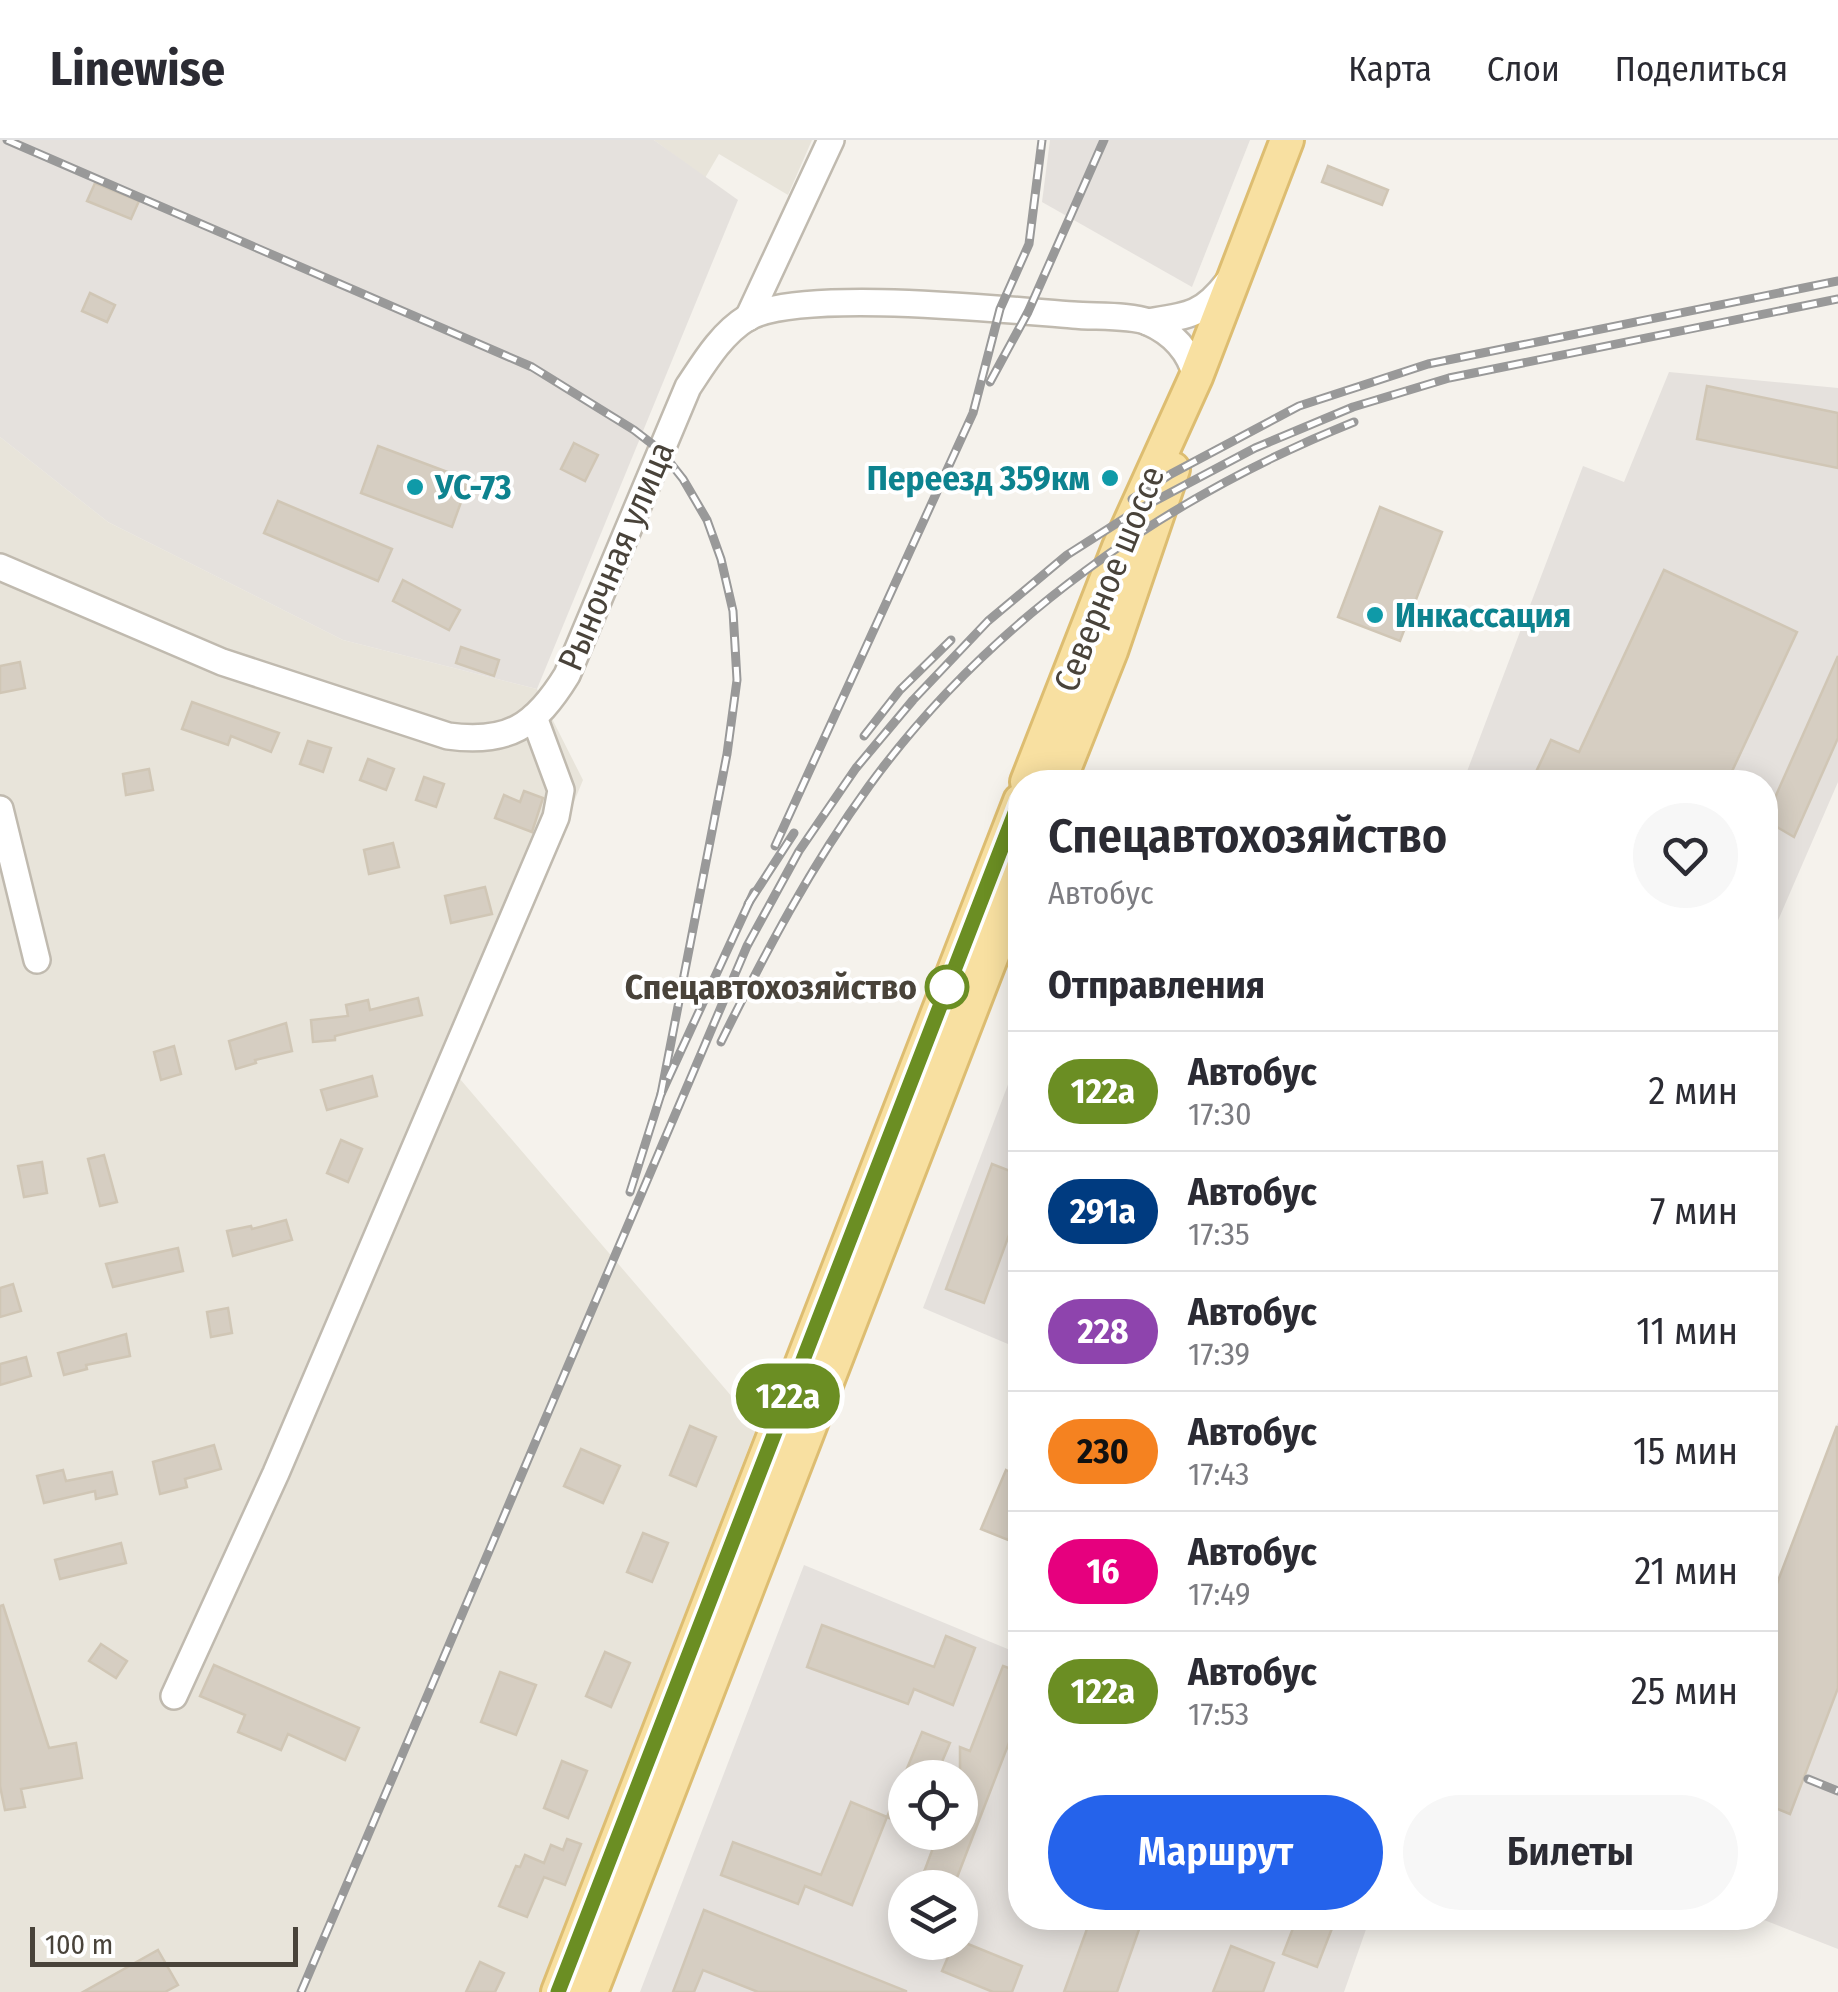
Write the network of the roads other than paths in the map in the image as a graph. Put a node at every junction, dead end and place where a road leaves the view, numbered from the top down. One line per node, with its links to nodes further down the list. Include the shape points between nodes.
1 (830, 140): 4 (street)
2 (1287, 140): 3 (main road, Северное шоссе)
3 (1237, 271): 5 (street, via 1212,304); 6 (main road, Северное шоссе)
4 (748, 318): 5 (street, via 806,306 872,304); 8 (street, Рыночная улица, via 712,350 688,387 567,675)
5 (1147, 322): 6 (street, via 1184,346)
6 (1196, 377): 9 (main road, Северное шоссе, via 1119,547); 10 (main road, Северное шоссе, via 1166,496)
7 (0, 567): 8 (street, Рыночная улица, via 222,662 448,736 484,741)
8 (534, 717): 16 (street, via 560,790 556,817)
9 (1032, 770)
10 (1063, 770)
11 (0, 809): 14 (street)
12 (1008, 833): 15 (main road)
13 (1008, 912): 15 (main road)
14 (38, 960)
15 (750, 1532): 17 (main road)
16 (174, 1696)
17 (578, 1983)

